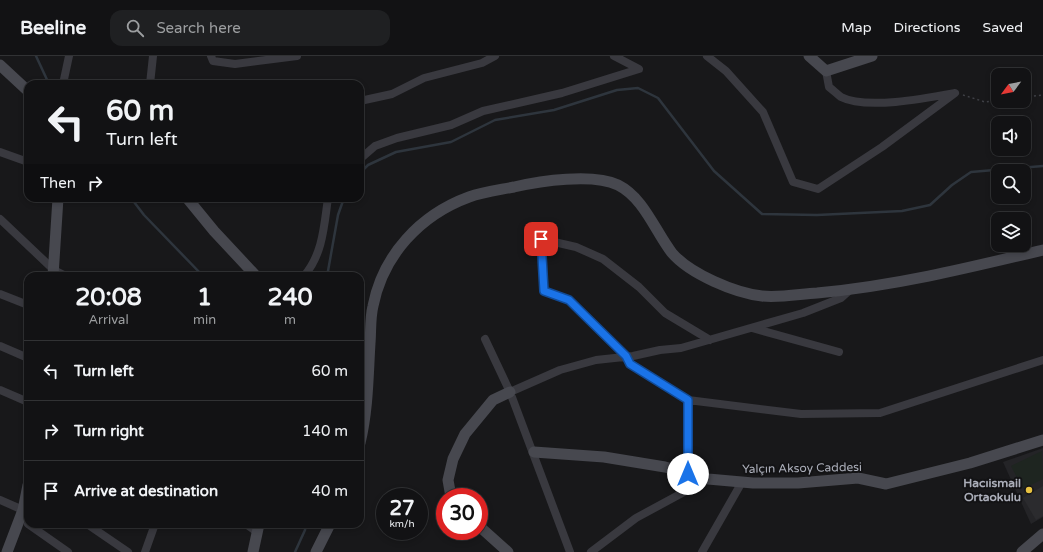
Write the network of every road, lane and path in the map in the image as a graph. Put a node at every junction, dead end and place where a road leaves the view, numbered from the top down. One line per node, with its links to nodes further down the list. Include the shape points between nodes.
1 (69, 56): 12 (street)
2 (153, 56): 13 (street)
3 (211, 56): 4 (street, via 213,61 235,64)
4 (297, 56)
5 (495, 56): 18 (street, via 475,65 424,78 392,94)
6 (614, 56): 21 (street, via 639,69 562,94 484,111 451,125 397,138 375,146)
7 (707, 56): 15 (street, via 726,71 763,112 793,182 818,189 882,147)
8 (809, 56): 11 (street)
9 (872, 56): 11 (street)
10 (0, 65): 14 (street)
11 (826, 71): 15 (street, via 829,87 842,97 858,102 911,101)
12 (64, 80)
13 (150, 80)
14 (24, 87)
15 (955, 93): 19 (path, via 985,102)
16 (1043, 95): 17 (path)
17 (1031, 96)
18 (364, 100)
19 (991, 101)
20 (0, 152): 22 (street)
21 (364, 156)
22 (24, 161)
23 (58, 202): 29 (street)
24 (190, 202): 30 (street)
25 (327, 202): 31 (street, via 322,244)
26 (0, 219): 28 (street)
27 (1043, 250): 32 (street, via 946,273)
28 (53, 272)
29 (54, 272)
30 (252, 272)
31 (308, 272)
32 (850, 290): 35 (street, via 841,298 826,305); 47 (street, via 763,297 729,288 699,274 674,254 636,200 618,185 599,180 543,180 469,197 428,218 404,240 381,276 372,307)
33 (0, 294): 34 (street)
34 (24, 303)
35 (751, 328): 37 (street); 39 (street)
36 (484, 339): 44 (street)
37 (710, 340): 41 (street, via 681,348); 41 (street, via 665,313 639,287 603,259 576,247 541,239 544,291 569,300)
38 (0, 346): 40 (street)
39 (839, 352)
40 (24, 356)
41 (626, 356): 44 (street, via 596,360 560,370); 46 (street, via 630,364)
42 (1043, 360): 46 (street, via 880,413 801,414)
43 (0, 390): 45 (street)
44 (510, 392): 49 (street); 53 (street, via 493,400 465,434 453,459 448,480)
45 (24, 400)
46 (688, 400): 50 (street)
47 (364, 427)
48 (1043, 440): 52 (street, Yalçın Aksoy Caddesi, via 970,463 886,484 858,478 798,483)
49 (534, 452): 50 (street, Yalçın Aksoy Caddesi, via 604,457 665,467); 72 (street)
50 (688, 474): 51 (street, Yalçın Aksoy Caddesi)
51 (708, 479): 52 (street, Yalçın Aksoy Caddesi); 73 (street, via 636,518)
52 (742, 482): 74 (street)
53 (449, 488)
54 (0, 500): 55 (street)
55 (24, 518)
56 (24, 521): 65 (street)
57 (37, 528): 66 (street)
58 (93, 528): 67 (street)
59 (154, 528): 68 (street)
60 (258, 528): 69 (street)
61 (328, 528): 70 (street)
62 (1043, 534): 75 (street)
63 (488, 536): 64 (street)
64 (498, 548): 71 (street)
65 (7, 552)
66 (68, 552)
67 (128, 552)
68 (145, 552)
69 (253, 552)
70 (316, 552)
71 (508, 552)
72 (570, 552)
73 (591, 552)
74 (702, 552)
75 (1022, 552)

